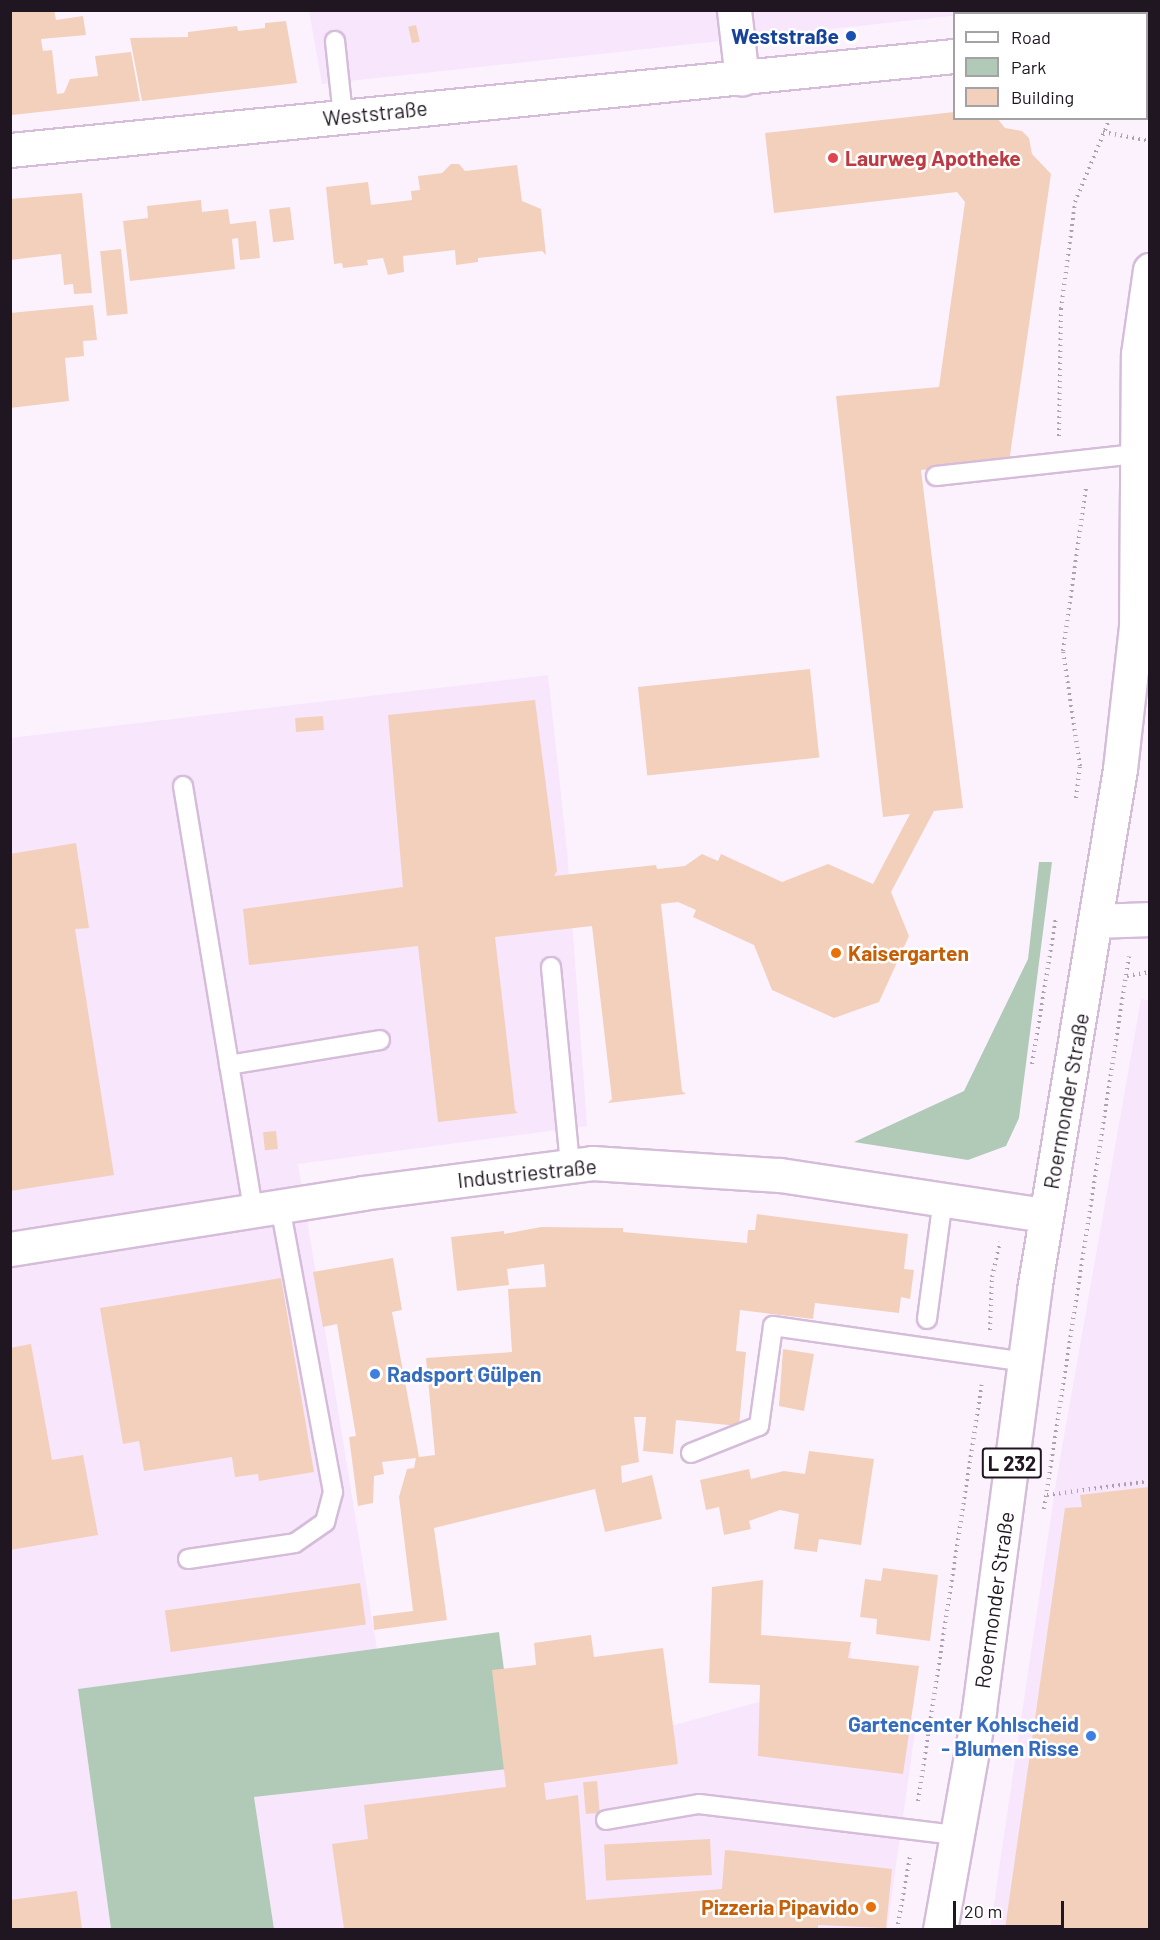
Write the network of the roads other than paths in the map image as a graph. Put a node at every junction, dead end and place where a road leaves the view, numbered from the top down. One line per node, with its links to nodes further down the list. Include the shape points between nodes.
1 (734, 10): 4 (main road)
2 (334, 41): 5 (lane)
3 (953, 56): 4 (main road, Weststraße)
4 (742, 79): 5 (main road, Weststraße)
5 (343, 117): 6 (main road, Weststraße)
6 (10, 150)
7 (1149, 270): 8 (main road, Roermonder Straße / L 232, via 1138,354)
8 (1144, 453): 9 (lane); 12 (main road, Roermonder Straße / L 232, via 1136,627 1120,770)
9 (936, 476)
10 (183, 786): 15 (lane)
11 (1141, 920): 12 (main road)
12 (1096, 921): 19 (main road, Roermonder Straße / L 232)
13 (551, 967): 16 (lane)
14 (380, 1040): 15 (lane)
15 (229, 1065): 18 (lane)
16 (570, 1166): 17 (main road, Industriestraße, via 592,1163 780,1175); 18 (main road, Industriestraße)
17 (943, 1199): 19 (main road, Industriestraße); 21 (lane)
18 (267, 1208): 20 (main road, Industriestraße); 24 (lane, via 333,1492 325,1521 295,1543)
19 (1046, 1215): 22 (main road, Roermonder Straße / L 232)
20 (10, 1249)
21 (927, 1319)
22 (1026, 1362): 23 (lane, via 773,1326 759,1426); 26 (main road, Roermonder Straße / L 232, via 979,1710)
23 (691, 1453)
24 (188, 1559)
25 (606, 1820): 26 (lane, via 699,1804)
26 (957, 1835): 27 (main road, Roermonder Straße / L 232)
27 (940, 1929)

